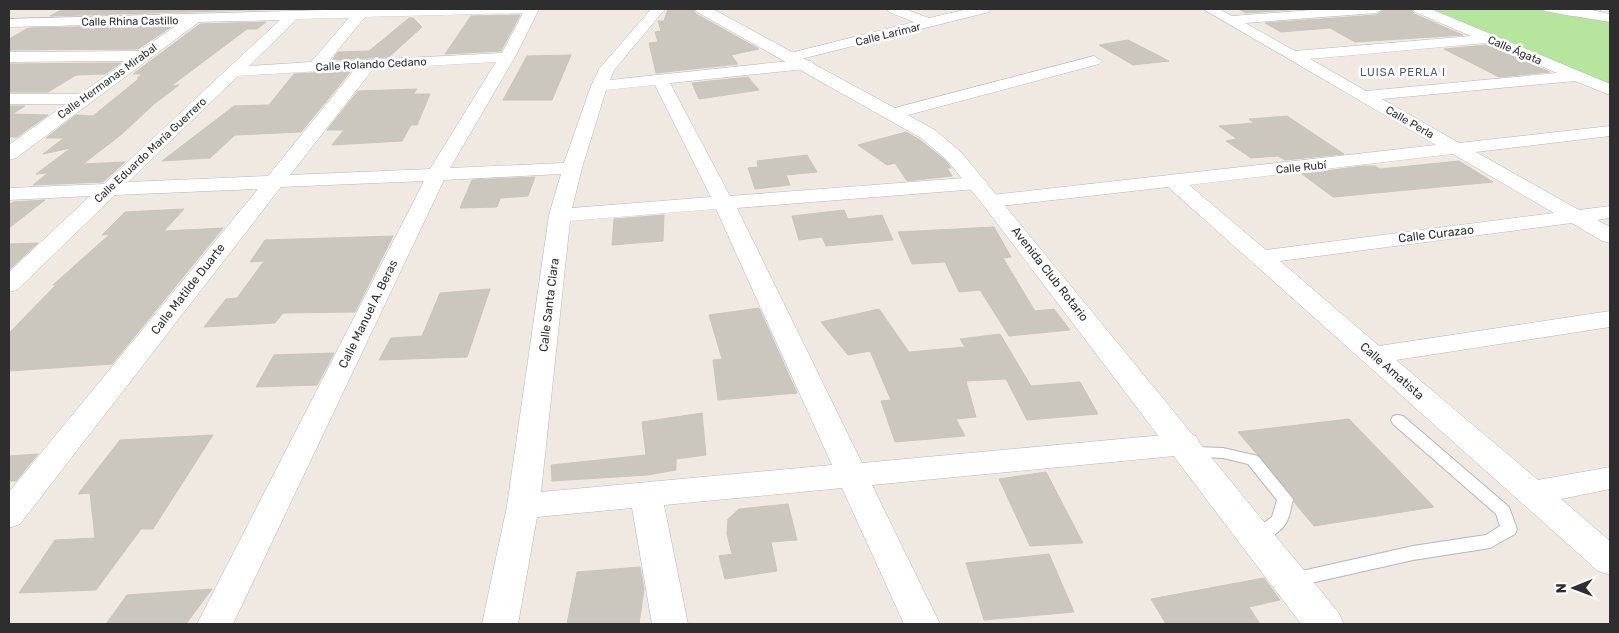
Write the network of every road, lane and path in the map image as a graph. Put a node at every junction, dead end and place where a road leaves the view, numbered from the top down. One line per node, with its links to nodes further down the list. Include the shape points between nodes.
1 (207, 9): 15 (street, Calle Hermanas Mirabal)
2 (522, 9): 12 (street, Calle Rhina Castillo)
3 (532, 9): 23 (street, Calle Manuel A. Beras)
4 (658, 9): 31 (street, Calle Santa Clara, via 612,62)
5 (702, 9): 24 (main road, Avenida Club Rotario)
6 (894, 9): 18 (street)
7 (984, 9): 18 (street, Calle Larimar)
8 (1210, 9): 16 (street, Calle Perla)
9 (1376, 9): 16 (street)
10 (1420, 9): 19 (street, Calle Ágata)
11 (1547, 9): 14 (street)
12 (361, 13): 13 (street, Calle Rhina Castillo); 27 (street)
13 (292, 16): 15 (street, Calle Rhina Castillo); 28 (street, Calle Eduardo María Guerrero)
14 (1610, 18)
15 (192, 20): 17 (street, Calle Rhina Castillo); 20 (street, Calle Hermanas Mirabal)
16 (1230, 20): 21 (street, Calle Perla)
17 (9, 23)
18 (930, 24): 24 (street, Calle Larimar)
19 (1488, 38): 21 (street); 29 (street, Calle Ágata)
20 (141, 56): 22 (street); 35 (street, Calle Hermanas Mirabal)
21 (1293, 56): 33 (street, Calle Perla)
22 (9, 57)
23 (507, 57): 26 (street, Calle Rolando Cedano); 41 (street, Calle Manuel A. Beras)
24 (798, 60): 30 (street, Calle Larimar); 36 (main road, Avenida Club Rotario)
25 (1094, 61): 36 (street)
26 (368, 64): 27 (street, Calle Rolando Cedano); 43 (street, Calle Matilde Duarte)
27 (315, 67): 28 (street, Calle Rolando Cedano)
28 (235, 71): 44 (street, Calle Eduardo María Guerrero)
29 (1576, 76): 32 (street, Calle Ágata); 33 (street)
30 (660, 79): 31 (street, Calle Larimar); 47 (street)
31 (599, 86): 40 (street, Calle Santa Clara)
32 (1610, 90)
33 (1364, 96): 39 (street, Calle Perla)
34 (9, 99): 35 (street)
35 (82, 99): 38 (street, Calle Hermanas Mirabal)
36 (893, 114): 45 (main road, Avenida Club Rotario, via 928,134 954,156)
37 (1610, 131): 39 (street, Calle Rubí)
38 (12, 149)
39 (1459, 150): 42 (street, Calle Rubí); 50 (street, Calle Perla)
40 (572, 168): 41 (street); 49 (street, Calle Santa Clara)
41 (437, 174): 43 (street); 67 (street, Calle Manuel A. Beras)
42 (1173, 181): 45 (street, Calle Rubí); 52 (street, Calle Amatista)
43 (272, 182): 44 (street); 63 (street, Calle Matilde Duarte)
44 (108, 190): 46 (street); 53 (street, Calle Eduardo María Guerrero)
45 (985, 192): 47 (street, Calle Rubí); 57 (main road, Avenida Club Rotario)
46 (9, 194)
47 (724, 203): 49 (street, Calle Rubí); 58 (street)
48 (1610, 212): 50 (street, Calle Curazao)
49 (560, 215): 62 (street, Calle Santa Clara)
50 (1576, 216): 51 (street, Calle Perla); 52 (street, Calle Curazao)
51 (1610, 236)
52 (1261, 257): 55 (street, Calle Amatista)
53 (9, 285)
54 (1610, 319): 55 (street)
55 (1373, 355): 60 (street, Calle Amatista)
56 (1398, 420): 66 (lane, via 1503,512 1509,529 1490,541 1413,553)
57 (1188, 448): 58 (street); 64 (main road, Avenida Club Rotario); 64 (lane, via 1252,460 1285,499 1279,521)
58 (852, 476): 61 (street); 70 (street)
59 (1610, 478): 60 (street)
60 (1532, 493): 65 (street, Calle Amatista)
61 (646, 495): 62 (street); 69 (street)
62 (523, 506): 68 (street, Calle Santa Clara)
63 (9, 515)
64 (1257, 537): 66 (main road, Avenida Club Rotario)
65 (1610, 562)
66 (1290, 581): 71 (main road, Avenida Club Rotario)
67 (215, 624)
68 (500, 624)
69 (670, 624)
70 (922, 624)
71 (1324, 624)

